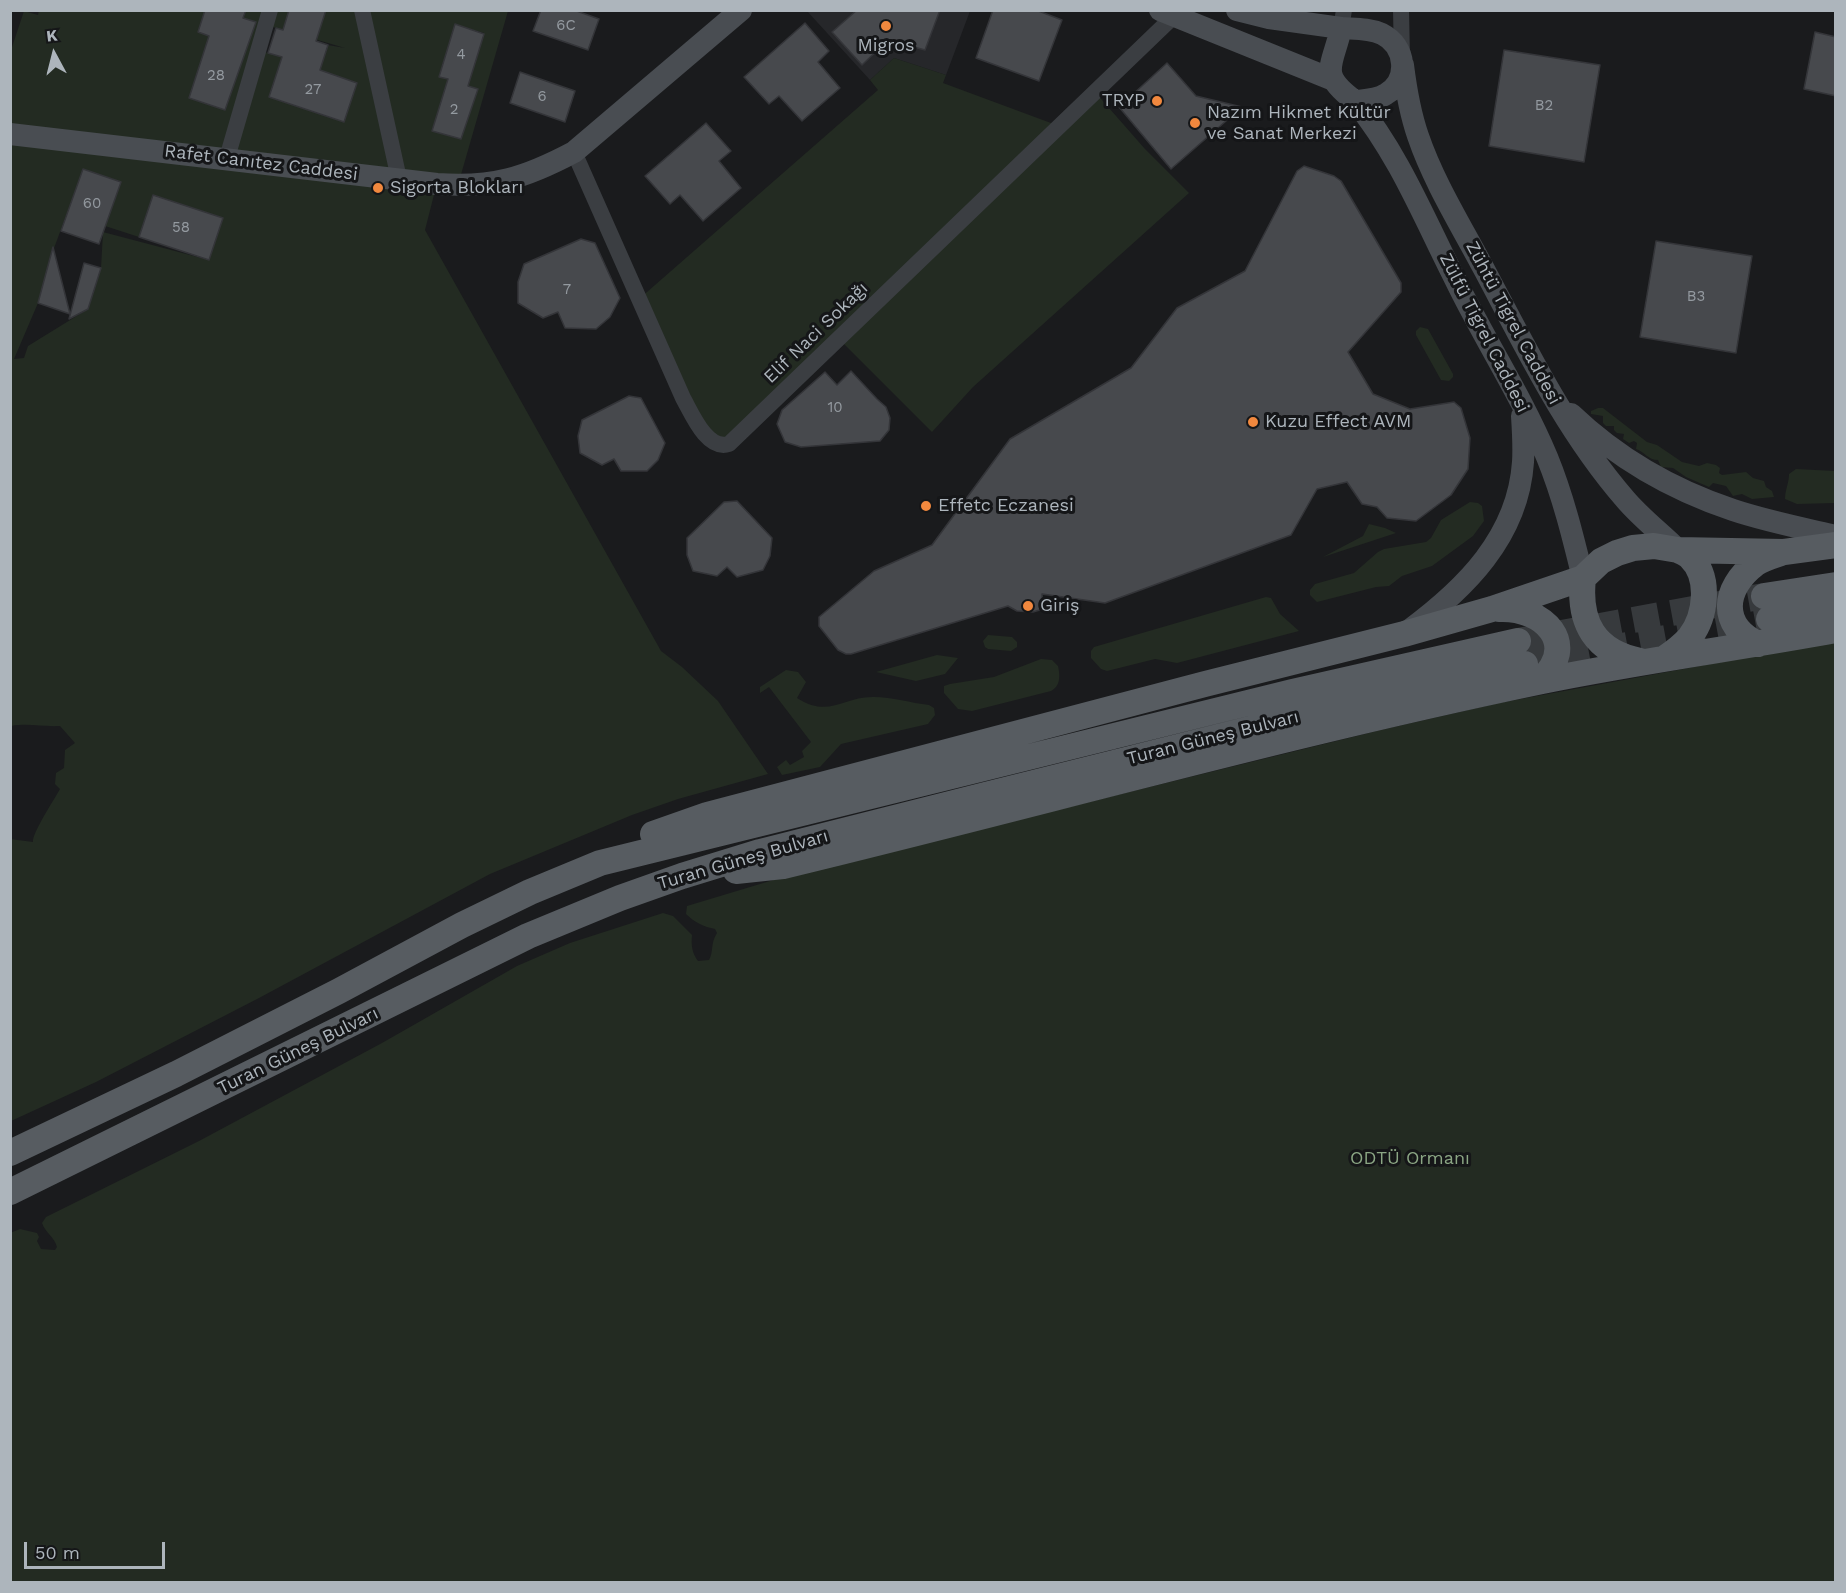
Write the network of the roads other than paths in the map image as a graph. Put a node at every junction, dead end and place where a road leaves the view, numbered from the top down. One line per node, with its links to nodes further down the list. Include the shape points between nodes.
1 (270, 10): 13 (street)
2 (362, 10): 14 (street)
3 (741, 10): 12 (main road, Rafet Canıtez Caddesi)
4 (1238, 10): 7 (main road, via 1269,18)
5 (1401, 10): 8 (street)
6 (1167, 13): 9 (main road); 12 (street, Elif Naci Sokağı, via 723,446 699,426 683,398)
7 (1342, 19): 8 (main road, via 1381,34 1395,45); 9 (main road, via 1333,51)
8 (1403, 64): 10 (main road, via 1401,79 1387,94); 15 (main road, Zühtü Tigrel Caddesi, via 1418,139)
9 (1331, 79): 10 (main road)
10 (1355, 102): 16 (main road, Zülfü Tigrel Caddesi, via 1397,163)
11 (10, 134): 13 (main road, Rafet Canıtez Caddesi)
12 (574, 152): 14 (main road, Rafet Canıtez Caddesi, via 512,180 480,185)
13 (226, 158): 14 (main road, Rafet Canıtez Caddesi)
14 (399, 179)
15 (1549, 392): 17 (main road, via 1612,447 1689,493 1733,510); 19 (main road, Zühtü Tigrel Caddesi, via 1601,470)
16 (1521, 405): 21 (main road, Zülfü Tigrel Caddesi, via 1557,483); 26 (main road, via 1521,477 1515,504 1503,530 1472,577)
17 (1836, 536)
18 (1836, 545): 20 (main road)
19 (1678, 550): 20 (main road); 21 (main road, via 1646,546 1624,551 1601,561); 28 (main road, via 1691,558 1699,573 1703,607 1691,636)
20 (1784, 552): 27 (main road, via 1753,565 1731,596 1732,621 1745,637)
21 (1583, 579): 24 (main road); 28 (main road, via 1582,604 1594,636 1610,651 1628,659)
22 (1836, 585): 23 (main road, via 1766,608)
23 (1836, 608)
24 (1492, 609): 26 (main road); 29 (main road, via 1526,612 1554,633 1557,647 1550,670)
25 (1836, 630): 27 (main road)
26 (1404, 634): 30 (main road, via 707,815 655,833)
27 (1758, 644): 28 (main road)
28 (1654, 660): 29 (main road)
29 (1528, 662): 30 (main road, Turan Güneş Bulvarı, via 1281,695); 32 (main road, Turan Güneş Bulvarı, via 1373,719 783,866 682,876 528,936)
30 (600, 863): 31 (main road, Turan Güneş Bulvarı, via 481,916 186,1069)
31 (10, 1153)
32 (10, 1192)

